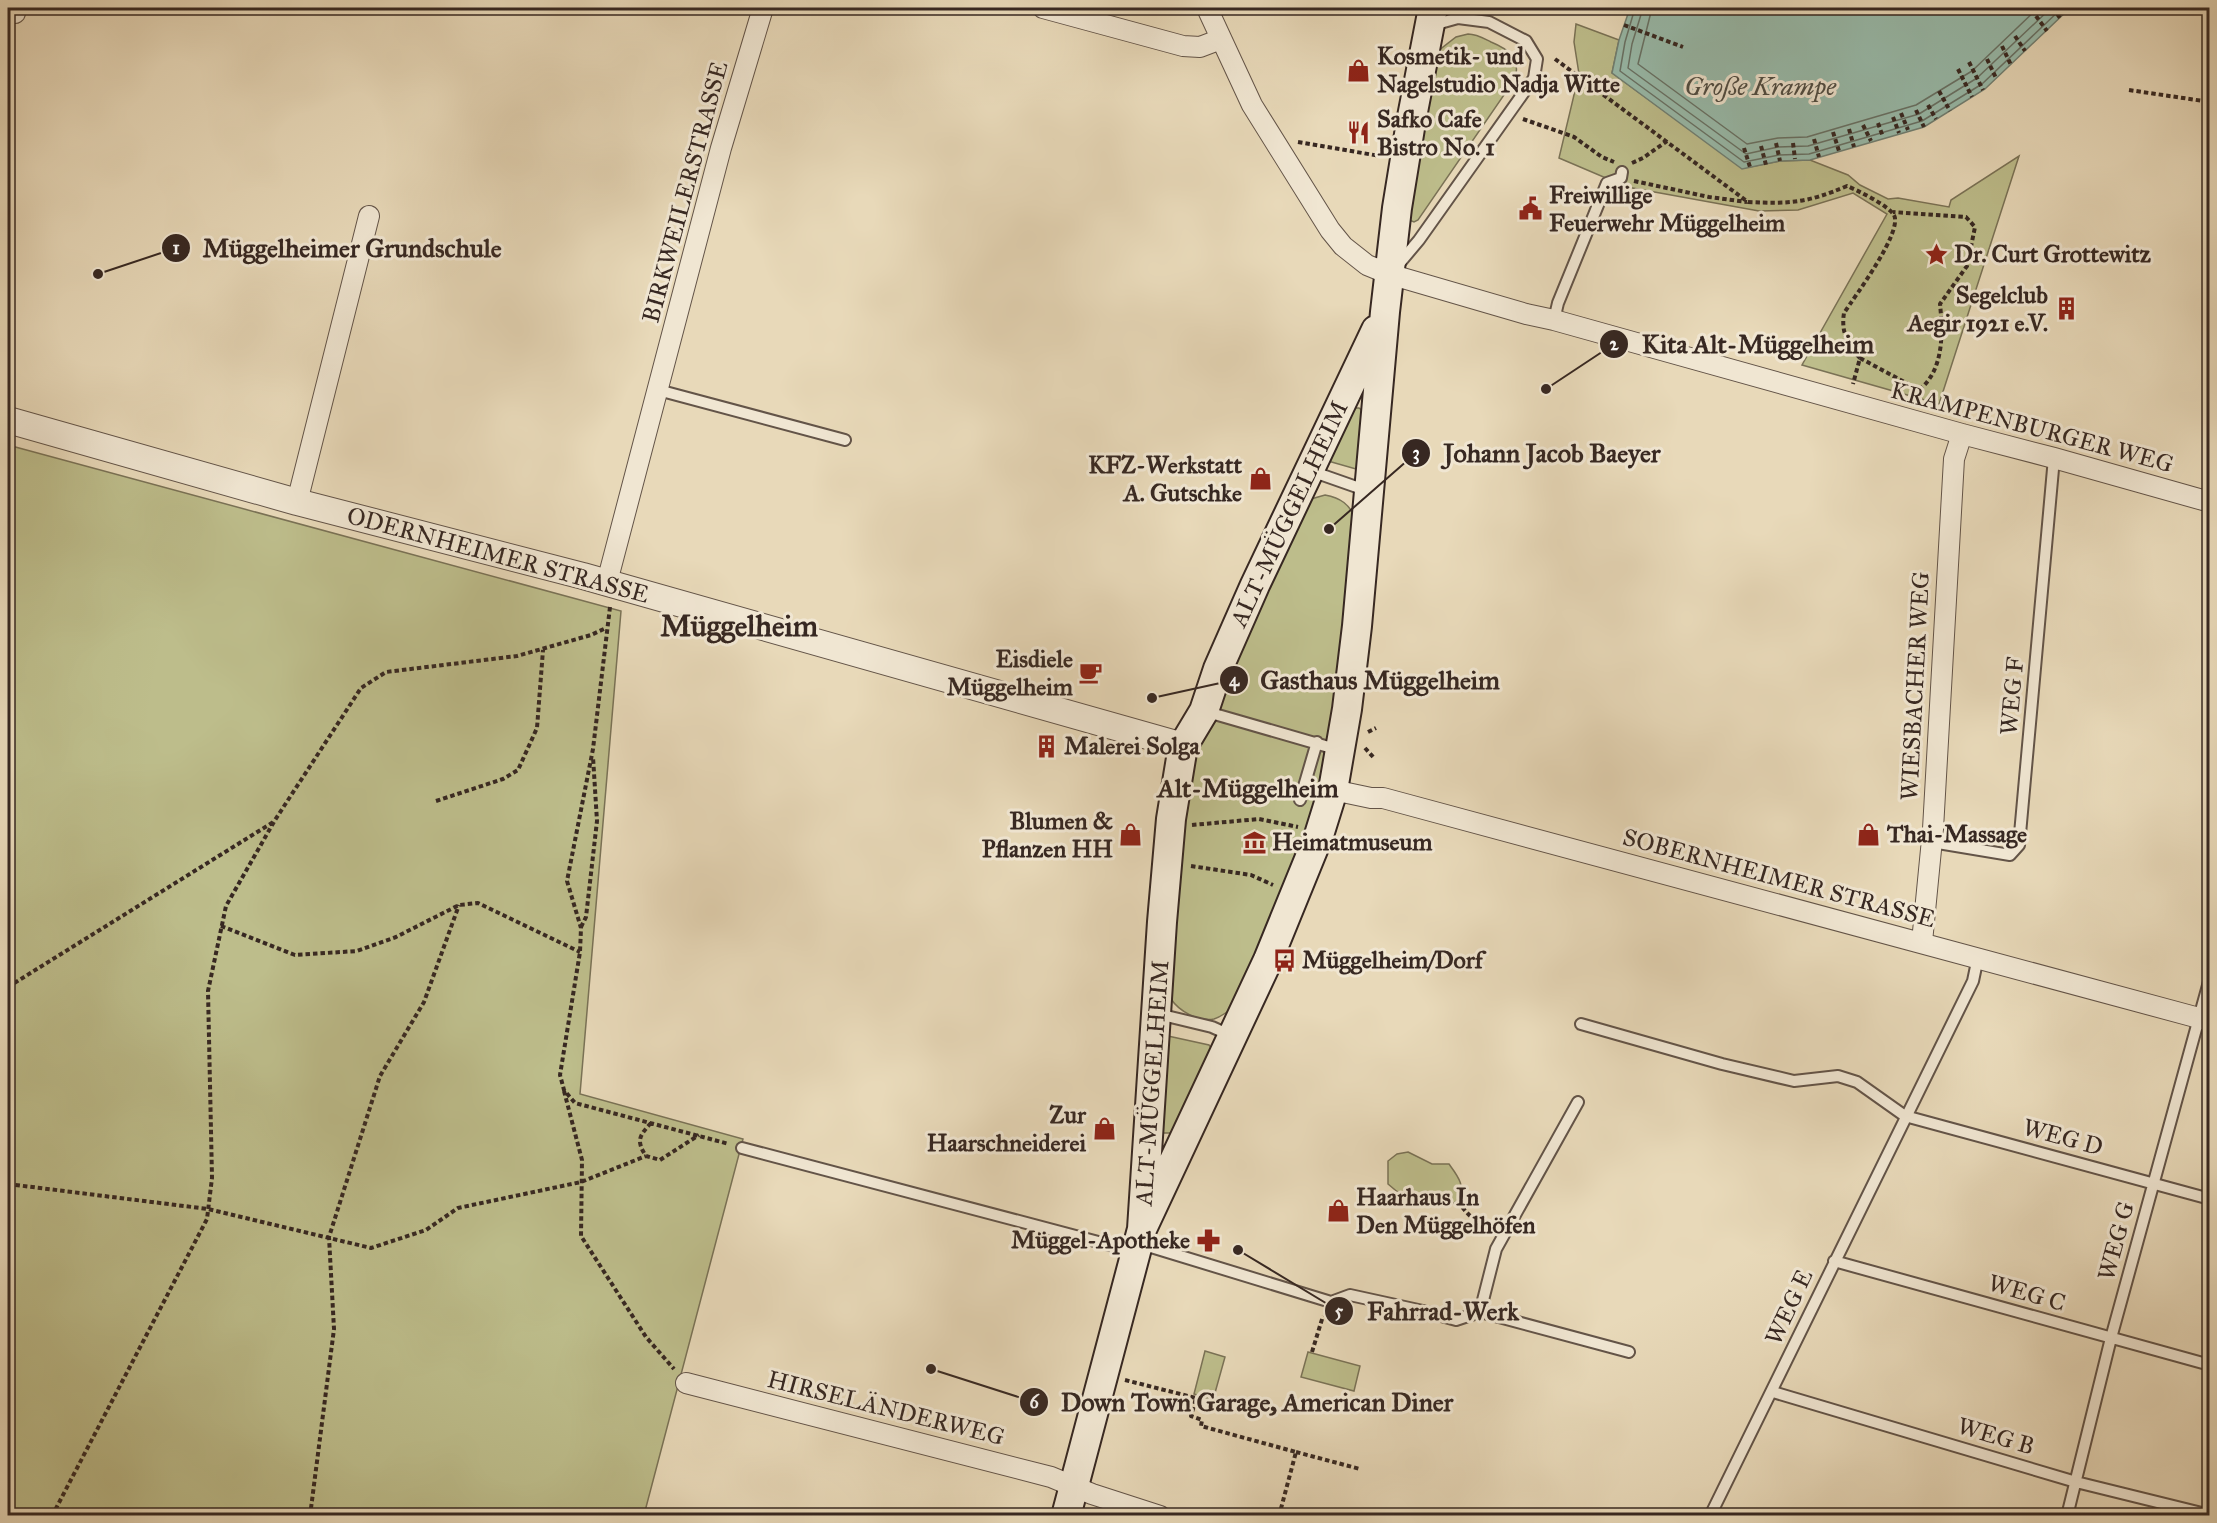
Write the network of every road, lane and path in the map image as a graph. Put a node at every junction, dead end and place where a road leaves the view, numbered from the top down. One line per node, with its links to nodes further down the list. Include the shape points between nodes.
1 (763, 8): 65 (street, BIRKWEILERSTRASSE, via 721,148)
2 (1043, 8): 11 (street, via 1184,46 1200,47)
3 (1207, 8): 11 (street, KRAMPENBURGER WEG)
4 (2053, 8): 7 (path)
5 (2036, 16): 9 (path)
6 (1431, 17): 61 (main road, ALT-MÜGGELHEIM); 61 (lane, via 1489,22 1526,41 1537,59 1533,78 1419,240)
7 (2060, 18)
8 (1624, 25): 13 (path)
9 (2047, 31)
10 (2015, 36): 14 (path)
11 (1221, 39): 47 (street, KRAMPENBURGER WEG, via 1252,105)
12 (2002, 46): 18 (path)
13 (1683, 47)
14 (2025, 51)
15 (1555, 58): 42 (path)
16 (1987, 59): 20 (path)
17 (1969, 62): 21 (path)
18 (2011, 65)
19 (1958, 69): 24 (path)
20 (1996, 78)
21 (1983, 90)
22 (2130, 90): 25 (path)
23 (1939, 91): 28 (path)
24 (1972, 97)
25 (2210, 102)
26 (1928, 105): 32 (path)
27 (1916, 110): 35 (path)
28 (1950, 111)
29 (1901, 112): 37 (path)
30 (1893, 117): 39 (path)
31 (1523, 119): 57 (path, via 1574,137)
32 (1936, 119)
33 (1878, 123): 40 (path)
34 (1863, 125): 43 (path)
35 (1924, 127)
36 (1849, 129): 48 (path)
37 (1908, 130)
38 (1833, 132): 50 (path)
39 (1899, 133)
40 (1883, 137)
41 (1814, 139): 52 (path)
42 (1667, 141): 57 (path); 58 (path)
43 (1871, 141)
44 (1776, 143): 54 (path)
45 (1793, 143): 53 (path)
46 (1761, 146): 55 (path)
47 (1278, 147): 51 (path, via 1289,141); 61 (street, KRAMPENBURGER WEG, via 1343,246 1366,265)
48 (1854, 147)
49 (1744, 148): 56 (path)
50 (1839, 151)
51 (1380, 156)
52 (1819, 157)
53 (1795, 159)
54 (1780, 161)
55 (1766, 165)
56 (1750, 167)
57 (1623, 172): 58 (path, via 1709,197); 63 (lane, via 1607,183)
58 (1748, 202): 59 (path, via 1806,201 1846,186)
59 (1893, 212): 64 (path, via 1896,221 1891,239 1844,313 1845,337); 64 (path, via 1966,217 1975,227 1967,266 1940,304 1943,331 1935,373 1929,382 1919,390)
60 (369, 216): 73 (street)
61 (1389, 274): 62 (main road, ALT-MÜGGELHEIM); 63 (street, KRAMPENBURGER WEG)
62 (1385, 312): 71 (main road, ALT-MÜGGELHEIM); 72 (main road, ALT-MÜGGELHEIM)
63 (1554, 320): 66 (street, KRAMPENBURGER WEG)
64 (1860, 358): 66 (path)
65 (658, 390): 69 (lane); 75 (street, BIRKWEILERSTRASSE)
66 (1848, 402): 68 (street, KRAMPENBURGER WEG)
67 (8, 420): 73 (street, ODERNHEIMER STRASSE)
68 (1962, 434): 70 (street, KRAMPENBURGER WEG); 88 (street, WIESBACHER WEG, via 1954,459)
69 (845, 440)
70 (2054, 458): 74 (street, KRAMPENBURGER WEG); 88 (lane, WEG F, via 2019,845 2010,855)
71 (1311, 471): 72 (lane); 78 (main road, ALT-MÜGGELHEIM, via 1238,621)
72 (1368, 491): 80 (main road, ALT-MÜGGELHEIM, via 1347,710)
73 (297, 502): 75 (street, ODERNHEIMER STRASSE)
74 (2210, 502)
75 (610, 584): 76 (path); 79 (street, ODERNHEIMER STRASSE)
76 (606, 628): 77 (path); 81 (path)
77 (543, 650): 84 (path, via 537,728 518,770 503,779); 85 (path, via 386,672 361,688)
78 (1204, 711): 79 (main road, ALT-MÜGGELHEIM); 80 (lane)
79 (1183, 746): 86 (main road, ALT-MÜGGELHEIM)
80 (1328, 746): 82 (main road, ALT-MÜGGELHEIM); 83 (lane)
81 (593, 752): 93 (path, via 597,820 586,917); 93 (path, via 567,881)
82 (1333, 790): 87 (main road, ALT-MÜGGELHEIM); 94 (street, SOBERNHEIMER STRASSE, via 1383,798)
83 (1300, 800)
84 (436, 801)
85 (275, 820): 92 (path, via 226,906); 98 (path)
86 (1171, 826): 87 (path, via 1259,819); 89 (main road, ALT-MÜGGELHEIM)
87 (1319, 835): 90 (main road, ALT-MÜGGELHEIM)
88 (1932, 842): 94 (street, WIESBACHER WEG)
89 (1167, 862): 90 (path, via 1251,875); 99 (main road, ALT-MÜGGELHEIM)
90 (1296, 894): 102 (main road, ALT-MÜGGELHEIM)
91 (459, 905): 92 (path, via 396,937 357,951 295,956); 95 (path, via 478,903); 117 (path, via 424,1002 380,1076)
92 (221, 926): 115 (path, via 208,992 212,1178)
93 (581, 928): 95 (path)
94 (1922, 942): 96 (street, SOBERNHEIMER STRASSE)
95 (580, 952): 103 (path, via 560,1076)
96 (1978, 957): 100 (street, SOBERNHEIMER STRASSE); 105 (lane, WEG E, via 1973,981)
97 (2210, 978): 100 (lane, WEG G)
98 (8, 987)
99 (1155, 1014): 102 (lane, via 1191,1021); 118 (main road, ALT-MÜGGELHEIM)
100 (2204, 1020): 112 (lane, WEG G)
101 (1581, 1024): 105 (lane, via 1794,1081 1838,1076 1857,1082)
102 (1233, 1036): 118 (main road, ALT-MÜGGELHEIM)
103 (564, 1090): 106 (path, via 575,1103); 110 (path, via 582,1160)
104 (1578, 1102): 116 (lane)
105 (1905, 1116): 112 (lane, WEG D); 119 (lane, WEG E)
106 (651, 1123): 107 (path); 109 (path, via 641,1133 640,1146)
107 (699, 1135): 108 (path); 109 (path, via 660,1160)
108 (742, 1148): 118 (lane, via 1121,1248)
109 (646, 1156): 110 (path)
110 (581, 1182): 117 (path, via 458,1208 426,1230 370,1248); 125 (path, via 581,1236 646,1337)
111 (8, 1184): 115 (path)
112 (2154, 1184): 113 (lane, WEG D); 121 (lane, WEG G)
113 (2210, 1199)
114 (1458, 1200): 116 (path, via 1466,1214 1480,1225)
115 (208, 1209): 117 (path); 131 (path, via 207,1218)
116 (1504, 1234): 120 (lane, via 1496,1249)
117 (328, 1238): 132 (path, via 334,1329)
118 (1140, 1238): 120 (lane, via 1151,1247 1331,1302 1350,1295 1456,1320); 130 (main road)
119 (1834, 1261): 121 (lane, WEG C); 126 (lane, WEG E)
120 (1480, 1312): 122 (lane)
121 (2111, 1338): 123 (lane, WEG C); 129 (lane, WEG G)
122 (1629, 1352)
123 (2210, 1365)
124 (1120, 1379): 127 (path, via 1196,1398 1191,1416 1202,1420 1201,1425)
125 (686, 1383): 130 (street, HIRSELÄNDERWEG)
126 (1773, 1392): 129 (lane, WEG B); 136 (lane, WEG E)
127 (1296, 1452): 128 (path); 135 (path)
128 (1360, 1469)
129 (2076, 1482): 137 (lane, WEG G); 138 (lane, WEG B)
130 (1073, 1486): 133 (main road); 134 (street, HIRSELÄNDERWEG)
131 (52, 1515)
132 (310, 1515)
133 (1066, 1515)
134 (1160, 1515)
135 (1280, 1515)
136 (1710, 1515)
137 (2067, 1515)
138 (2210, 1515)

